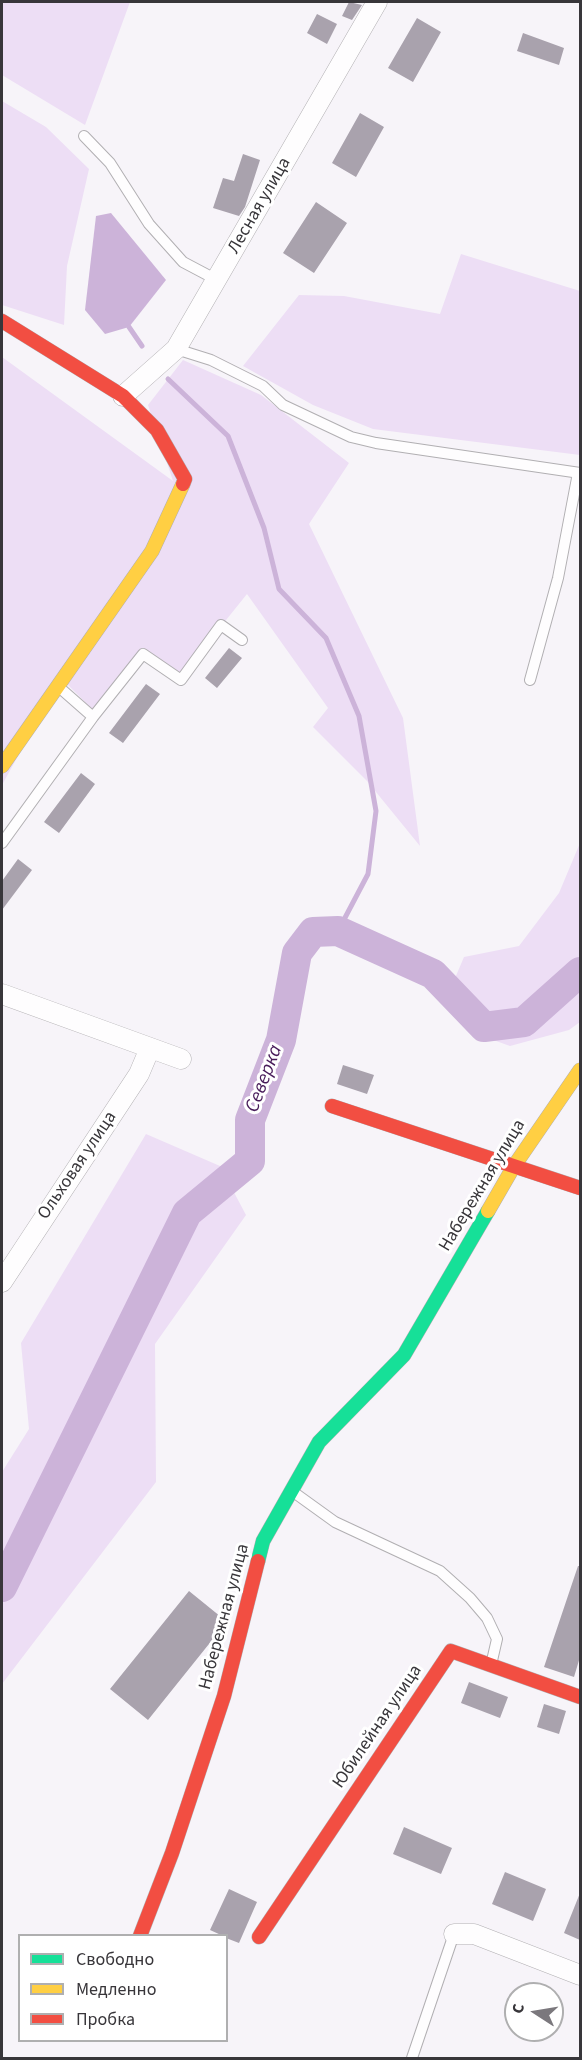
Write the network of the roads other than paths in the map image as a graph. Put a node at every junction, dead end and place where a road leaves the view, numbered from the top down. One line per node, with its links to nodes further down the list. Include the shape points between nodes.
1 (377, 2): 3 (street, Лесная улица)
2 (84, 136): 3 (lane, via 110,163 149,224 183,262)
3 (217, 280): 5 (street, Лесная улица)
4 (2, 321): 6 (street)
5 (176, 349): 6 (street, Лесная улица); 7 (lane, via 211,360 253,381 283,405 351,437)
6 (123, 396): 10 (street, via 157,429 185,479 152,551)
7 (579, 473): 9 (lane, via 558,578)
8 (242, 640): 11 (lane, via 221,625 181,680 143,654)
9 (530, 680)
10 (57, 685): 11 (lane); 12 (street)
11 (93, 717): 13 (lane)
12 (2, 766)
13 (2, 843)
14 (2, 994): 15 (street)
15 (150, 1048): 16 (street); 21 (street, Ольховая улица, via 139,1074)
16 (182, 1059)
17 (580, 1070): 19 (street, Набережная улица)
18 (332, 1106): 19 (street)
19 (514, 1166): 20 (street); 22 (street, Набережная улица, via 404,1355 319,1442)
20 (580, 1188)
21 (2, 1282)
22 (292, 1491): 23 (lane, via 335,1522 440,1571 487,1618 497,1639); 25 (street, Набережная улица, via 263,1541 224,1696)
23 (491, 1665): 24 (street, Юбилейная улица); 27 (street, Юбилейная улица, via 451,1651)
24 (580, 1697)
25 (140, 1934)
26 (454, 1934): 28 (street, via 474,1934); 29 (lane)
27 (259, 1937)
28 (580, 1975)
29 (412, 2058)

